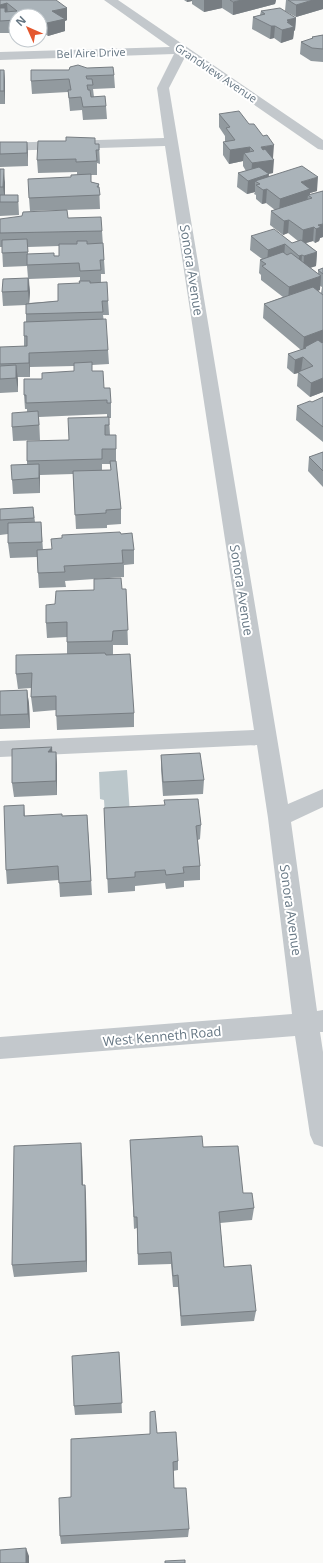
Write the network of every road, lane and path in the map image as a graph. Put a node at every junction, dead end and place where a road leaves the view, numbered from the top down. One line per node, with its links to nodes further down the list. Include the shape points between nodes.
1 (110, 0): 2 (street, Grandview Avenue)
2 (182, 50): 3 (street, Bel Aire Drive); 4 (street, Sonora Avenue, via 163,88); 5 (street, Grandview Avenue)
3 (0, 56)
4 (171, 142): 6 (street); 7 (street, Sonora Avenue)
5 (323, 146)
6 (0, 147)
7 (266, 737): 8 (street); 10 (street, Sonora Avenue)
8 (0, 749)
9 (323, 797): 10 (street)
10 (279, 818): 11 (street, Sonora Avenue)
11 (314, 1023): 12 (street, West Kenneth Road); 13 (street, Sonora Avenue)
12 (0, 1048)
13 (323, 1135)

